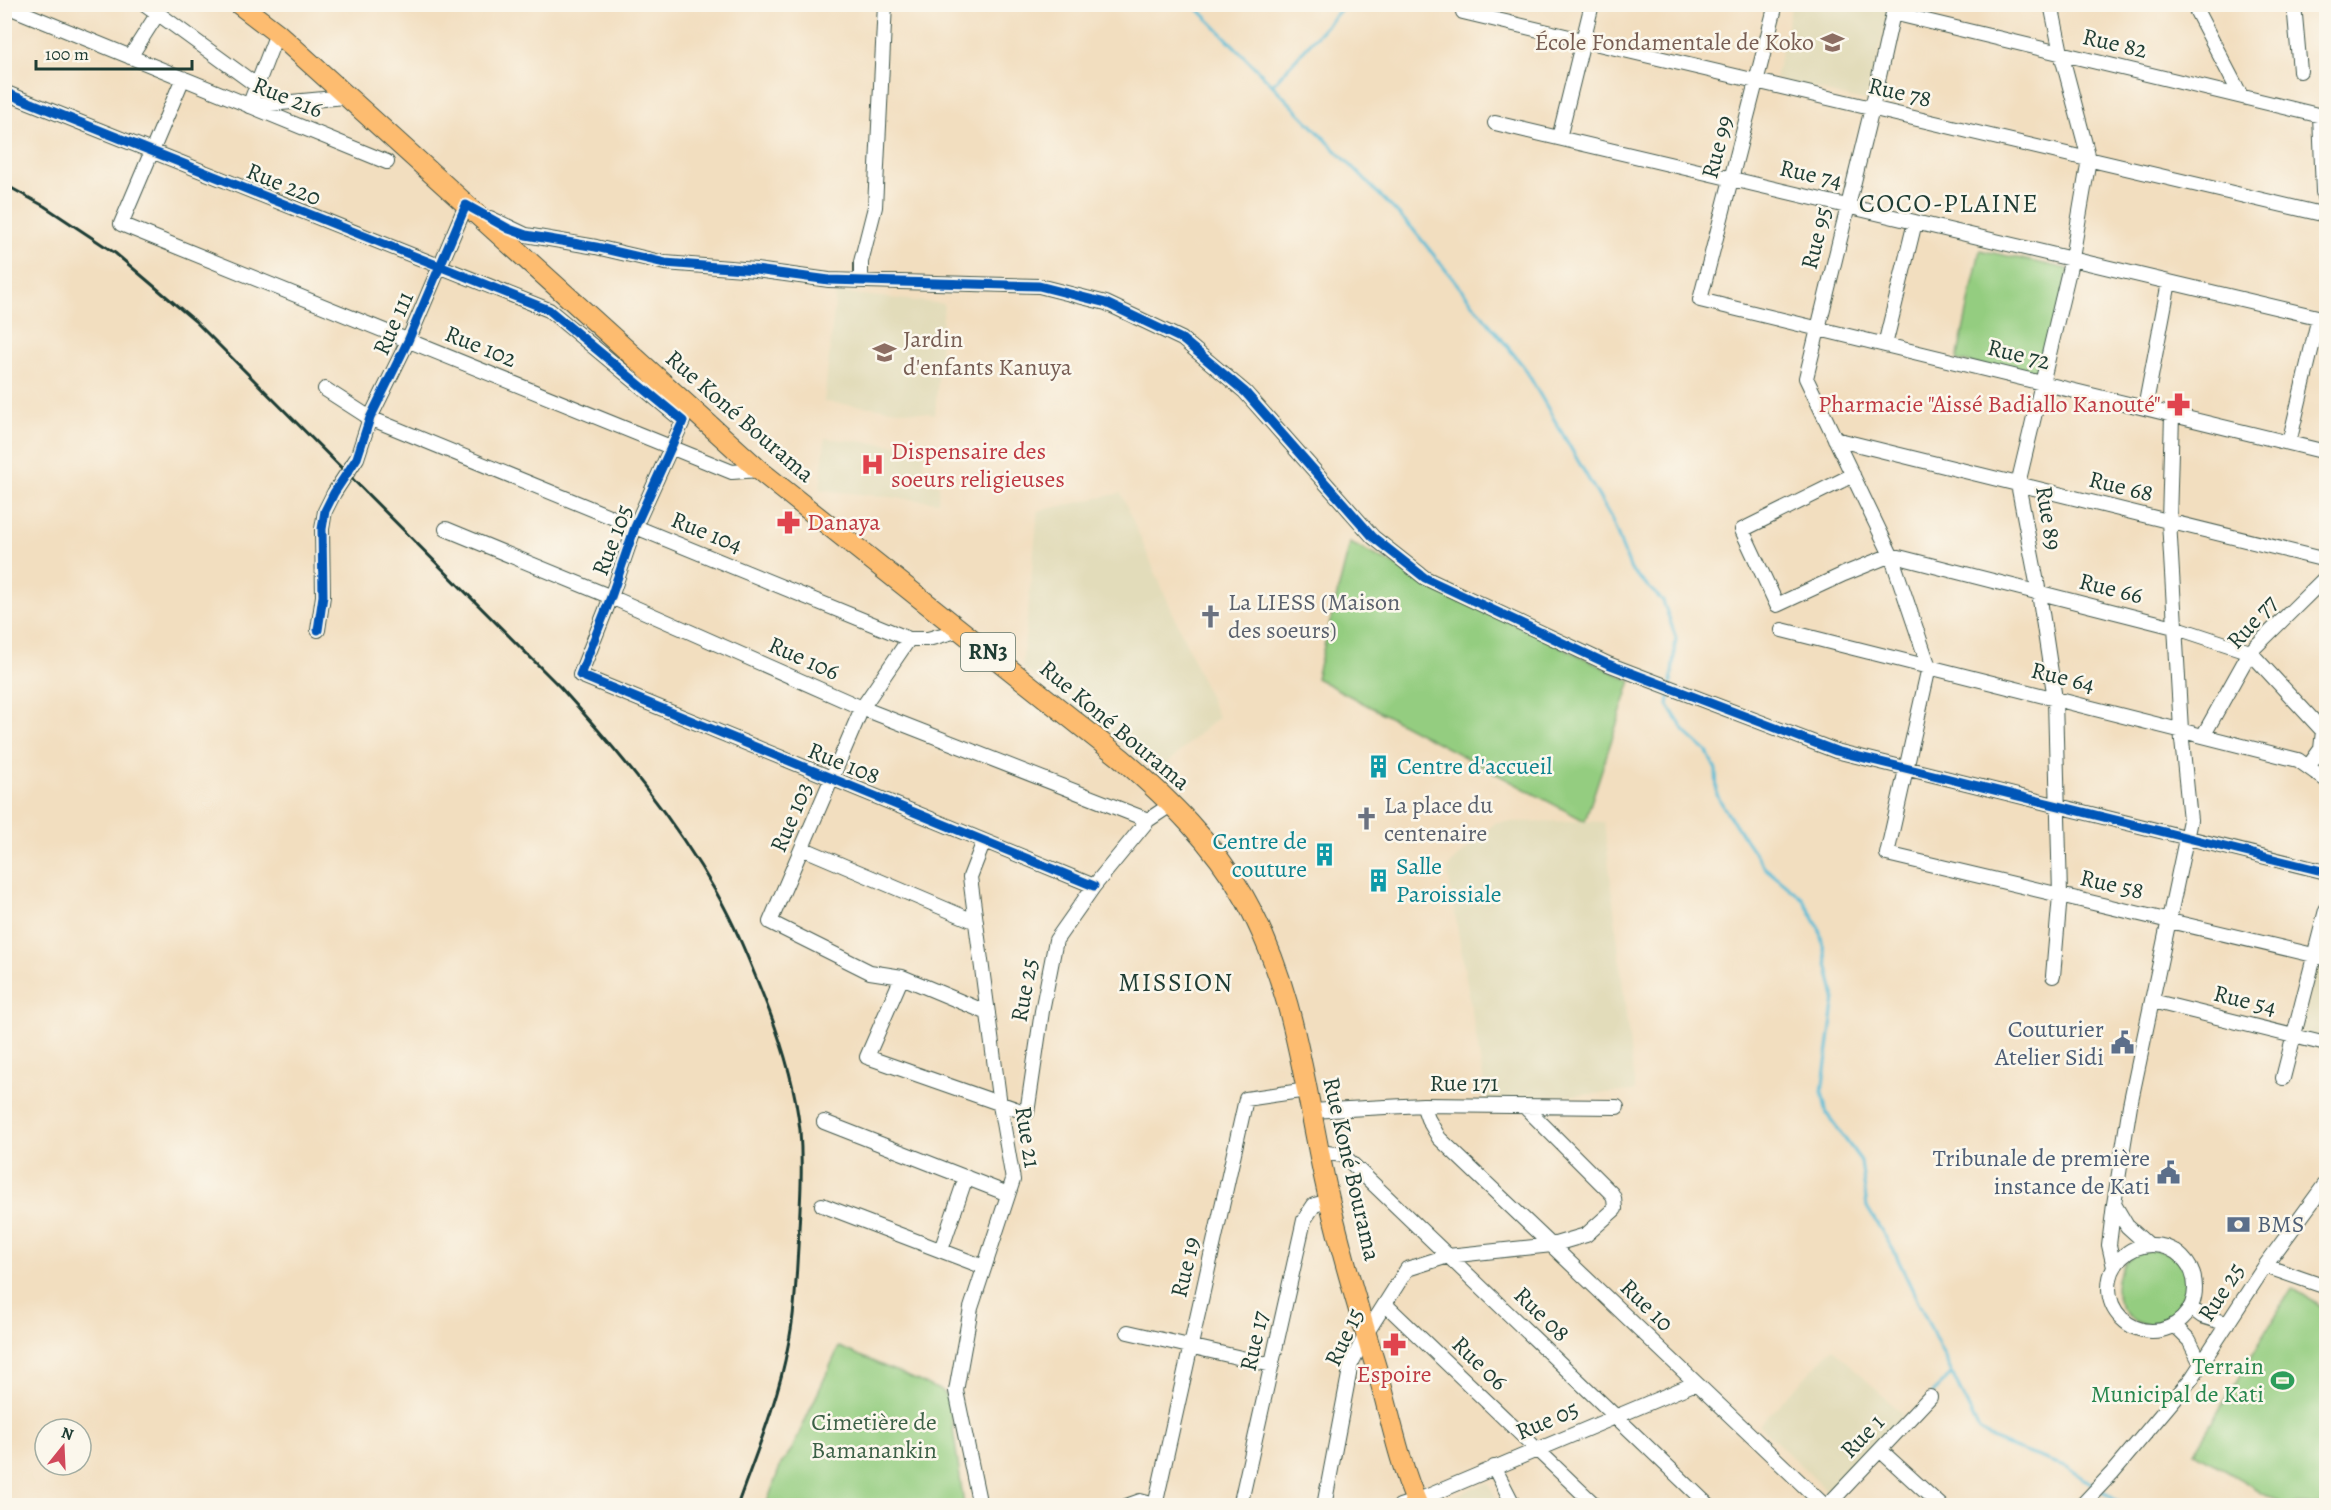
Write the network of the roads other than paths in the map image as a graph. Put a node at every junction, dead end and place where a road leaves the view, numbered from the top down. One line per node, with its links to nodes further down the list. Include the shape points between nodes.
1 (146, 4): 12 (street)
2 (239, 4): 13 (highway, Rue Koné Bourama / RN3)
3 (885, 4): 40 (street, via 874,207 861,262)
4 (1592, 4): 14 (street)
5 (1776, 4): 19 (street, Rue 99)
6 (2051, 4): 15 (street, Rue 89)
7 (2193, 4): 22 (street)
8 (2294, 4): 17 (street)
9 (4, 5): 16 (street, Rue 216)
10 (1894, 9): 15 (street, Rue 82); 25 (street, Rue 95)
11 (1463, 12): 14 (street, Rue 78)
12 (158, 13): 16 (street); 20 (street)
13 (277, 33): 20 (street); 23 (highway, Rue Koné Bourama / RN3)
14 (1583, 41): 19 (street, Rue 78); 28 (street)
15 (2061, 53): 22 (street, Rue 82); 30 (street, Rue 89)
16 (130, 57): 18 (street, Rue 216)
17 (2300, 71)
18 (183, 78): 24 (street, Rue 216); 29 (street)
19 (1758, 82): 25 (street, Rue 78); 32 (street, Rue 99)
20 (256, 85): 24 (street)
21 (4, 92): 29 (street, Rue 220)
22 (2241, 96): 26 (street, Rue 82)
23 (345, 97): 24 (street); 34 (highway, Rue Koné Bourama / RN3)
24 (249, 106): 31 (street, Rue 216)
25 (1872, 108): 30 (street, Rue 78); 35 (street, Rue 95)
26 (2323, 116): 33 (street)
27 (1495, 123): 28 (street, Rue 74)
28 (1559, 138): 32 (street, Rue 74)
29 (152, 151): 39 (street, Rue 220); 45 (street, Rue 102, via 121,224)
30 (2089, 159): 36 (street, Rue 78); 38 (street, Rue 89)
31 (387, 162)
32 (1732, 179): 35 (street, Rue 74); 42 (street, Rue 99)
33 (2326, 204)
34 (466, 205): 39 (street, Rue 111); 40 (street, via 526,235 665,263); 57 (highway, Rue Koné Bourama / RN3)
35 (1848, 206): 37 (street, Rue 74); 44 (street, Rue 95)
36 (2326, 215)
37 (1915, 222): 38 (street, Rue 74); 46 (street)
38 (2072, 258): 41 (street, Rue 74); 47 (street, Rue 89)
39 (439, 267): 45 (street, Rue 111); 52 (street, Rue 220, via 549,310)
40 (861, 280): 82 (street, via 1038,286 1106,303 1182,339 1245,392 1373,537 1425,578 1608,664 1836,751)
41 (2169, 282): 43 (street, Rue 74); 49 (street)
42 (1700, 300): 44 (street, Rue 72)
43 (2323, 318): 54 (street)
44 (1817, 328): 46 (street, Rue 72); 53 (street, Rue 95, via 1806,378)
45 (408, 341): 51 (street, Rue 111); 55 (street, Rue 102)
46 (1885, 345): 47 (street, Rue 72)
47 (2042, 383): 49 (street, Rue 72); 59 (street, Rue 89)
48 (325, 389): 51 (street, Rue 104)
49 (2145, 408): 50 (street, Rue 72)
50 (2172, 415): 54 (street, Rue 72); 60 (street)
51 (370, 418): 61 (street, Rue 104); 69 (street, Rue 111, via 357,458 325,511)
52 (683, 421): 55 (street, Rue 105)
53 (1835, 439): 58 (street); 59 (street, Rue 68)
54 (2289, 443): 56 (street, Rue 72)
55 (672, 448): 57 (street, Rue 102, via 732,472); 61 (street, Rue 105)
56 (2326, 452)
57 (759, 470): 70 (highway, Rue Koné Bourama / RN3)
58 (1853, 475): 63 (street); 63 (street, via 1742,530 1777,605)
59 (2018, 484): 60 (street, Rue 68); 66 (street, Rue 89)
60 (2169, 521): 64 (street, Rue 68); 68 (street)
61 (635, 527): 67 (street, Rue 105); 72 (street, Rue 104)
62 (446, 529): 67 (street, Rue 106)
63 (1891, 555): 66 (street, Rue 66); 74 (street)
64 (2326, 560)
65 (2326, 577): 73 (street, Rue 77)
66 (2039, 593): 68 (street, Rue 66); 76 (street, Rue 89)
67 (611, 597): 75 (street, Rue 105); 77 (street, Rue 106)
68 (2174, 627): 73 (street, Rue 66); 79 (street)
69 (318, 630)
70 (960, 630): 72 (street, Rue 104, via 928,639); 85 (highway, Rue Koné Bourama / RN3, via 1121,758)
71 (1782, 630): 74 (street, Rue 64)
72 (909, 639): 77 (street, Rue 103)
73 (2250, 652): 78 (street); 80 (street, Rue 77)
74 (1929, 667): 76 (street, Rue 64); 82 (street)
75 (580, 675): 83 (street, Rue 108)
76 (2055, 699): 79 (street, Rue 64); 86 (street, Rue 89)
77 (862, 708): 83 (street, Rue 103); 87 (street, Rue 106)
78 (2325, 728): 81 (street, via 2321,749)
79 (2181, 730): 80 (street, Rue 64); 88 (street, via 2190,820)
80 (2203, 736): 81 (street, Rue 64, via 2298,760)
81 (2308, 767): 84 (street, Rue 64)
82 (1907, 768): 86 (street); 93 (street, Rue 58, via 1887,854)
83 (832, 779): 89 (street, Rue 108); 90 (street, Rue 103)
84 (2326, 780)
85 (1172, 804): 87 (street, Rue 25); 105 (highway, Rue Koné Bourama / RN3, via 1243,895 1261,931 1285,993)
86 (2057, 806): 88 (street); 93 (street, Rue 89)
87 (1148, 820): 92 (street, Rue 25)
88 (2186, 838): 91 (street); 95 (street)
89 (984, 841): 92 (street, Rue 108); 96 (street, Rue 21, via 970,878)
90 (802, 848): 96 (street); 99 (street, Rue 103, via 770,922 870,972)
91 (2326, 873)
92 (1094, 886): 106 (street, Rue 25, via 1056,940 1026,1113)
93 (2060, 895): 95 (street, Rue 58); 98 (street, Rue 89)
94 (2326, 910): 97 (street)
95 (2169, 921): 97 (street, Rue 58); 100 (street)
96 (976, 922): 101 (street, Rue 21)
97 (2321, 957): 102 (street)
98 (2053, 976)
99 (902, 977): 101 (street); 106 (street, via 867,1057)
100 (2152, 1001): 102 (street, Rue 54); 117 (street)
101 (988, 1013): 106 (street, Rue 21)
102 (2294, 1035): 103 (street, Rue 54); 104 (street)
103 (2326, 1044)
104 (2283, 1078)
105 (1307, 1090): 110 (highway, Rue Koné Bourama / RN3); 133 (street, Rue 19, via 1246,1100)
106 (1000, 1105): 115 (street, Rue 21, via 1013,1180)
107 (1423, 1105): 108 (street, Rue 171); 110 (street, Rue 171); 119 (street, Rue 10, via 1439,1138)
108 (1524, 1106): 109 (street, Rue 171); 119 (street, Rue 15, via 1614,1198 1615,1209 1586,1235)
109 (1617, 1107)
110 (1311, 1111): 112 (highway, Rue Koné Bourama / RN3)
111 (824, 1122): 113 (street)
112 (1319, 1152): 116 (highway, Rue Koné Bourama / RN3); 122 (street, Rue 08, via 1343,1155)
113 (966, 1178): 115 (street); 121 (street)
114 (2326, 1183): 123 (street, Rue 25)
115 (1008, 1194): 124 (street, Rue 21)
116 (1330, 1201): 132 (highway, Rue Koné Bourama / RN3); 135 (street, Rue 17, via 1314,1205 1304,1220)
117 (2114, 1204): 120 (street, via 2127,1226); 125 (street, via 2109,1245)
118 (822, 1205): 121 (street)
119 (1552, 1245): 122 (street, Rue 15); 136 (street, Rue 10)
120 (2148, 1245): 125 (street, via 2123,1255); 128 (street, via 2167,1247 2189,1265 2196,1290)
121 (941, 1250): 124 (street)
122 (1448, 1256): 127 (street, Rue 15, via 1407,1269); 138 (street, Rue 08)
123 (2265, 1266): 126 (street); 129 (street, Rue 25)
124 (984, 1267): 145 (street, Rue 21, via 971,1308 956,1391)
125 (2114, 1267): 130 (street, via 2108,1290 2120,1317 2134,1328 2146,1331)
126 (2326, 1287)
127 (1385, 1304): 132 (street, Rue 15); 139 (street, Rue 06)
128 (2191, 1308): 129 (street); 130 (street)
129 (2228, 1324): 134 (street, Rue 25)
130 (2175, 1326): 134 (street, via 2189,1340)
131 (1128, 1332): 133 (street)
132 (1366, 1334): 143 (highway, Rue Koné Bourama / RN3); 148 (street, Rue 15, via 1351,1364)
133 (1191, 1346): 135 (street); 144 (street, Rue 19)
134 (2201, 1364): 142 (street, Rue 25)
135 (1272, 1365): 147 (street, Rue 17)
136 (1696, 1383): 138 (street, Rue 05); 152 (street, Rue 10)
137 (1930, 1397): 140 (street, Rue 1)
138 (1616, 1416): 139 (street, Rue 05); 151 (street, Rue 08)
139 (1537, 1449): 141 (street, Rue 05); 150 (street, Rue 06)
140 (1880, 1450): 152 (street, Rue 1); 153 (street)
141 (1494, 1467): 143 (street, Rue 05); 149 (street)
142 (2085, 1501)
143 (1411, 1504)
144 (1155, 1505): 146 (street, via 1140,1501)
145 (980, 1506)
146 (1126, 1506)
147 (1240, 1506)
148 (1324, 1506)
149 (1514, 1506)
150 (1596, 1506)
151 (1709, 1506)
152 (1826, 1506)
153 (1941, 1506)

